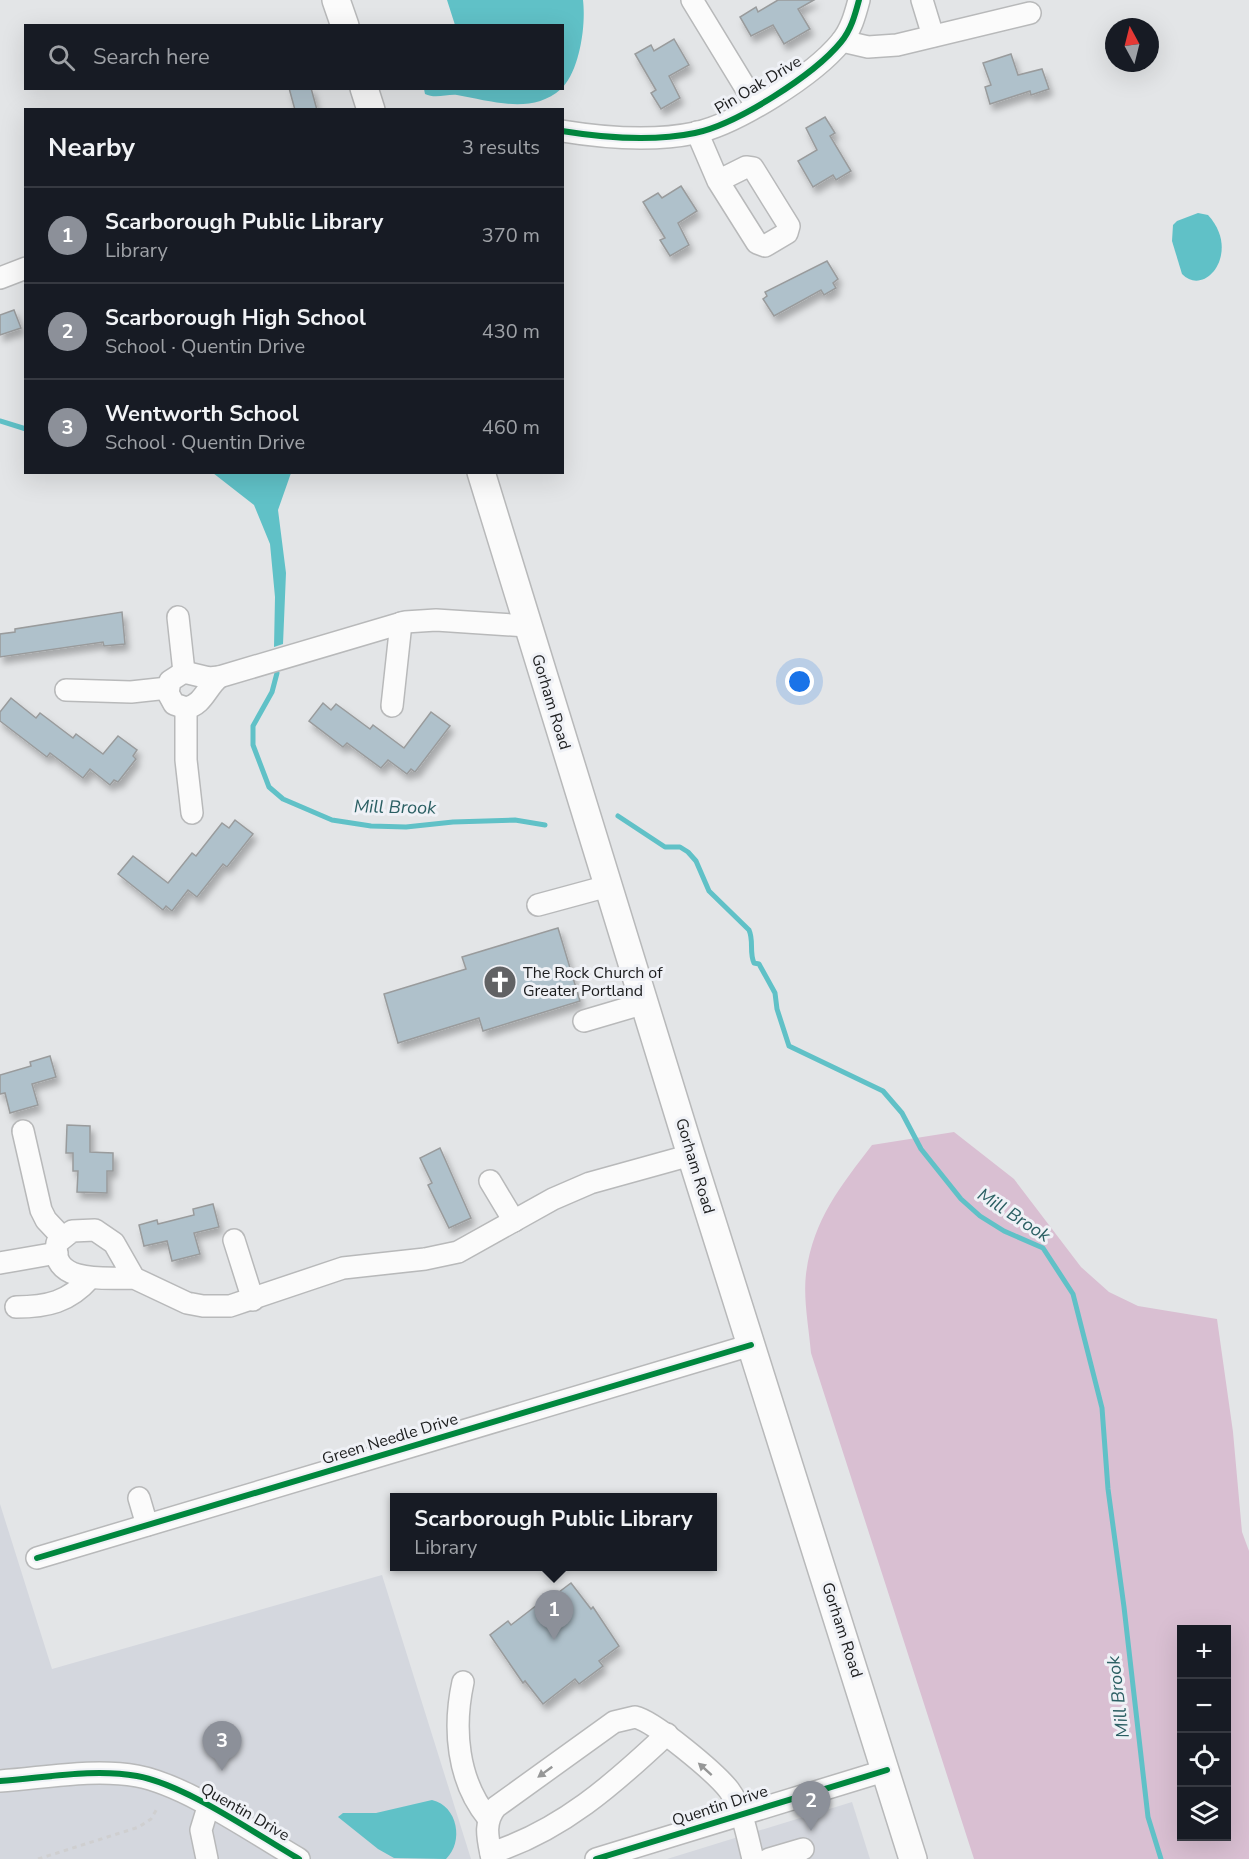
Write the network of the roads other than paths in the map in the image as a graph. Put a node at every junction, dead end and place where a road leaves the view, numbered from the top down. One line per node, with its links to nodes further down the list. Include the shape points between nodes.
1 (336, 0): 6 (main road)
2 (692, 0): 10 (street)
3 (859, 0): 8 (street, Pin Oak Drive)
4 (922, 0): 7 (street)
5 (1030, 13): 7 (street)
6 (344, 24)
7 (933, 36): 8 (street, via 868,47)
8 (842, 41): 10 (street, Pin Oak Drive, via 814,67)
9 (365, 90): 11 (main road)
10 (756, 105): 13 (street, Pin Oak Drive, via 733,119)
11 (370, 108)
12 (564, 131): 13 (street, Pin Oak Drive, via 627,137)
13 (696, 132): 14 (street)
14 (718, 181)
15 (24, 269): 16 (street)
16 (0, 278)
17 (482, 474): 20 (main road, Gorham Road)
18 (178, 617): 21 (street)
19 (401, 623): 20 (street, via 436,620); 22 (street); 25 (street)
20 (527, 626): 28 (main road, Gorham Road)
21 (184, 672): 22 (street); 23 (street, via 173,677)
22 (219, 677): 26 (street, via 198,704)
23 (168, 688): 24 (street, via 131,692); 26 (street, via 171,701)
24 (66, 690)
25 (392, 706)
26 (186, 708): 27 (street)
27 (192, 813)
28 (608, 886): 29 (street); 30 (main road, Gorham Road)
29 (538, 905)
30 (645, 1003): 31 (street); 33 (main road, Gorham Road)
31 (584, 1021)
32 (23, 1131): 37 (street, via 41,1210)
33 (691, 1155): 35 (street, via 590,1183); 43 (main road, Gorham Road)
34 (490, 1181): 35 (street)
35 (514, 1221): 41 (street, via 443,1257 343,1268)
36 (234, 1240): 41 (street)
37 (60, 1245): 38 (street); 39 (street, via 65,1269); 40 (street, via 72,1232 87,1229 105,1235)
38 (0, 1263)
39 (90, 1278): 40 (street); 42 (street, via 58,1303)
40 (134, 1278): 41 (street, via 187,1303 203,1306 230,1306)
41 (253, 1299)
42 (16, 1308)
43 (751, 1345): 45 (street, Green Needle Drive); 49 (main road, Gorham Road)
44 (139, 1498): 45 (street)
45 (147, 1525): 46 (street, Green Needle Drive)
46 (38, 1558)
47 (464, 1682): 53 (street, via 458,1707 460,1751 472,1797)
48 (667, 1734): 52 (street, one-way to 48, via 729,1790); 53 (street, one-way to 53, via 641,1718 621,1719 496,1807); 55 (street, via 555,1826)
49 (886, 1770): 52 (street, Quentin Drive); 61 (main road, Gorham Road)
50 (0, 1780): 51 (street, Quentin Drive, via 98,1774 135,1776 163,1784)
51 (208, 1807): 56 (street, via 201,1830); 57 (street, Quentin Drive)
52 (741, 1814): 58 (street, Quentin Drive); 59 (street)
53 (488, 1818): 55 (street)
54 (803, 1850): 60 (street)
55 (491, 1856)
56 (207, 1859)
57 (299, 1859)
58 (596, 1859)
59 (753, 1859)
60 (769, 1859)
61 (913, 1859)

